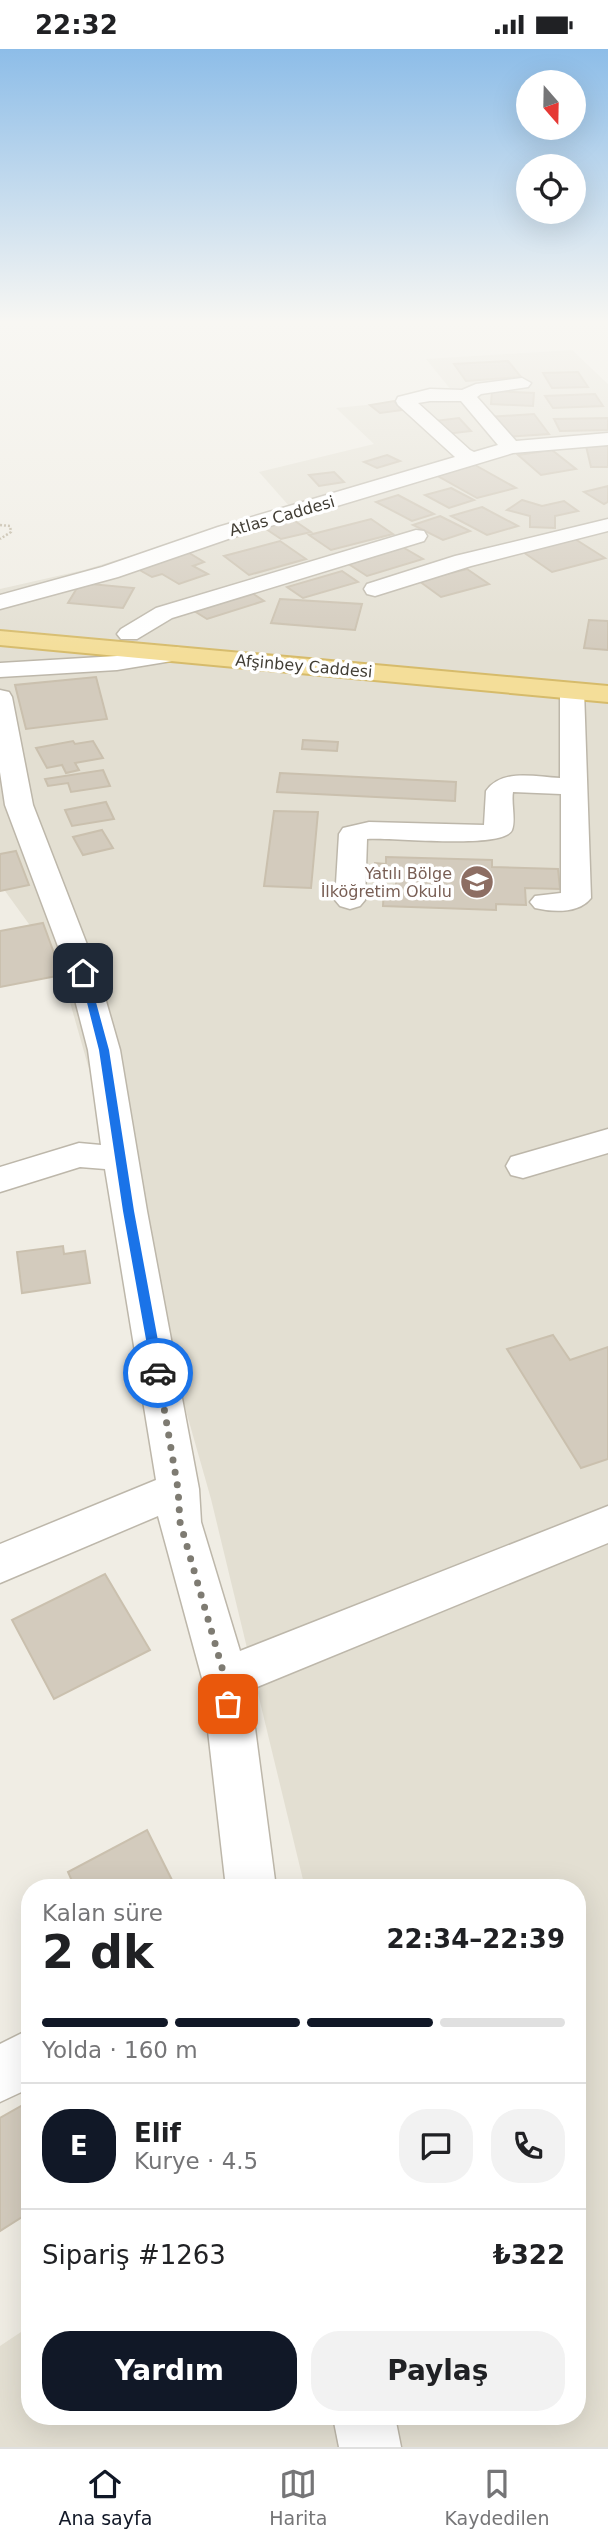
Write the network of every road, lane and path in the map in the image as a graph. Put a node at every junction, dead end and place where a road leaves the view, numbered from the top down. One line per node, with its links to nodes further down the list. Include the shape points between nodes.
1 (438, 432): 5 (street)
2 (498, 432): 4 (street)
3 (608, 439): 4 (street, Atlas Caddesi)
4 (511, 447): 5 (street, Atlas Caddesi)
5 (472, 458): 6 (street, Atlas Caddesi)
6 (353, 496): 7 (street); 15 (street, Atlas Caddesi)
7 (374, 509)
8 (395, 523): 11 (street)
9 (0, 525): 12 (path, via 10,526 10,532)
10 (608, 525): 13 (street)
11 (416, 536): 13 (street); 17 (street, via 164,613)
12 (0, 539)
13 (463, 562): 14 (street)
14 (375, 589)
15 (0, 601)
16 (0, 623): 17 (main road, Afşinbey Caddesi)
17 (129, 634): 21 (main road, Afşinbey Caddesi)
18 (0, 638): 19 (main road, Afşinbey Caddesi)
19 (176, 654): 20 (street, via 117,663); 22 (main road, Afşinbey Caddesi)
20 (0, 670)
21 (608, 677)
22 (572, 690): 23 (main road, Afşinbey Caddesi); 25 (street)
23 (608, 694)
24 (0, 697): 29 (street, via 19,805 83,973 104,1050)
25 (574, 787): 26 (street, via 508,784 499,791 499,829 486,833 369,829 353,834); 27 (street, via 576,898)
26 (350, 901)
27 (545, 902)
28 (608, 1141): 30 (street)
29 (121, 1158): 31 (street, via 79,1155); 32 (street)
30 (523, 1166)
31 (0, 1180)
32 (178, 1489): 34 (street); 35 (street, via 180,1522)
33 (608, 1524): 35 (street)
34 (0, 1564)
35 (225, 1678): 36 (street)
36 (250, 1879)
37 (21, 2062): 38 (street)
38 (0, 2075)
39 (366, 2425): 40 (street)
40 (370, 2447)

